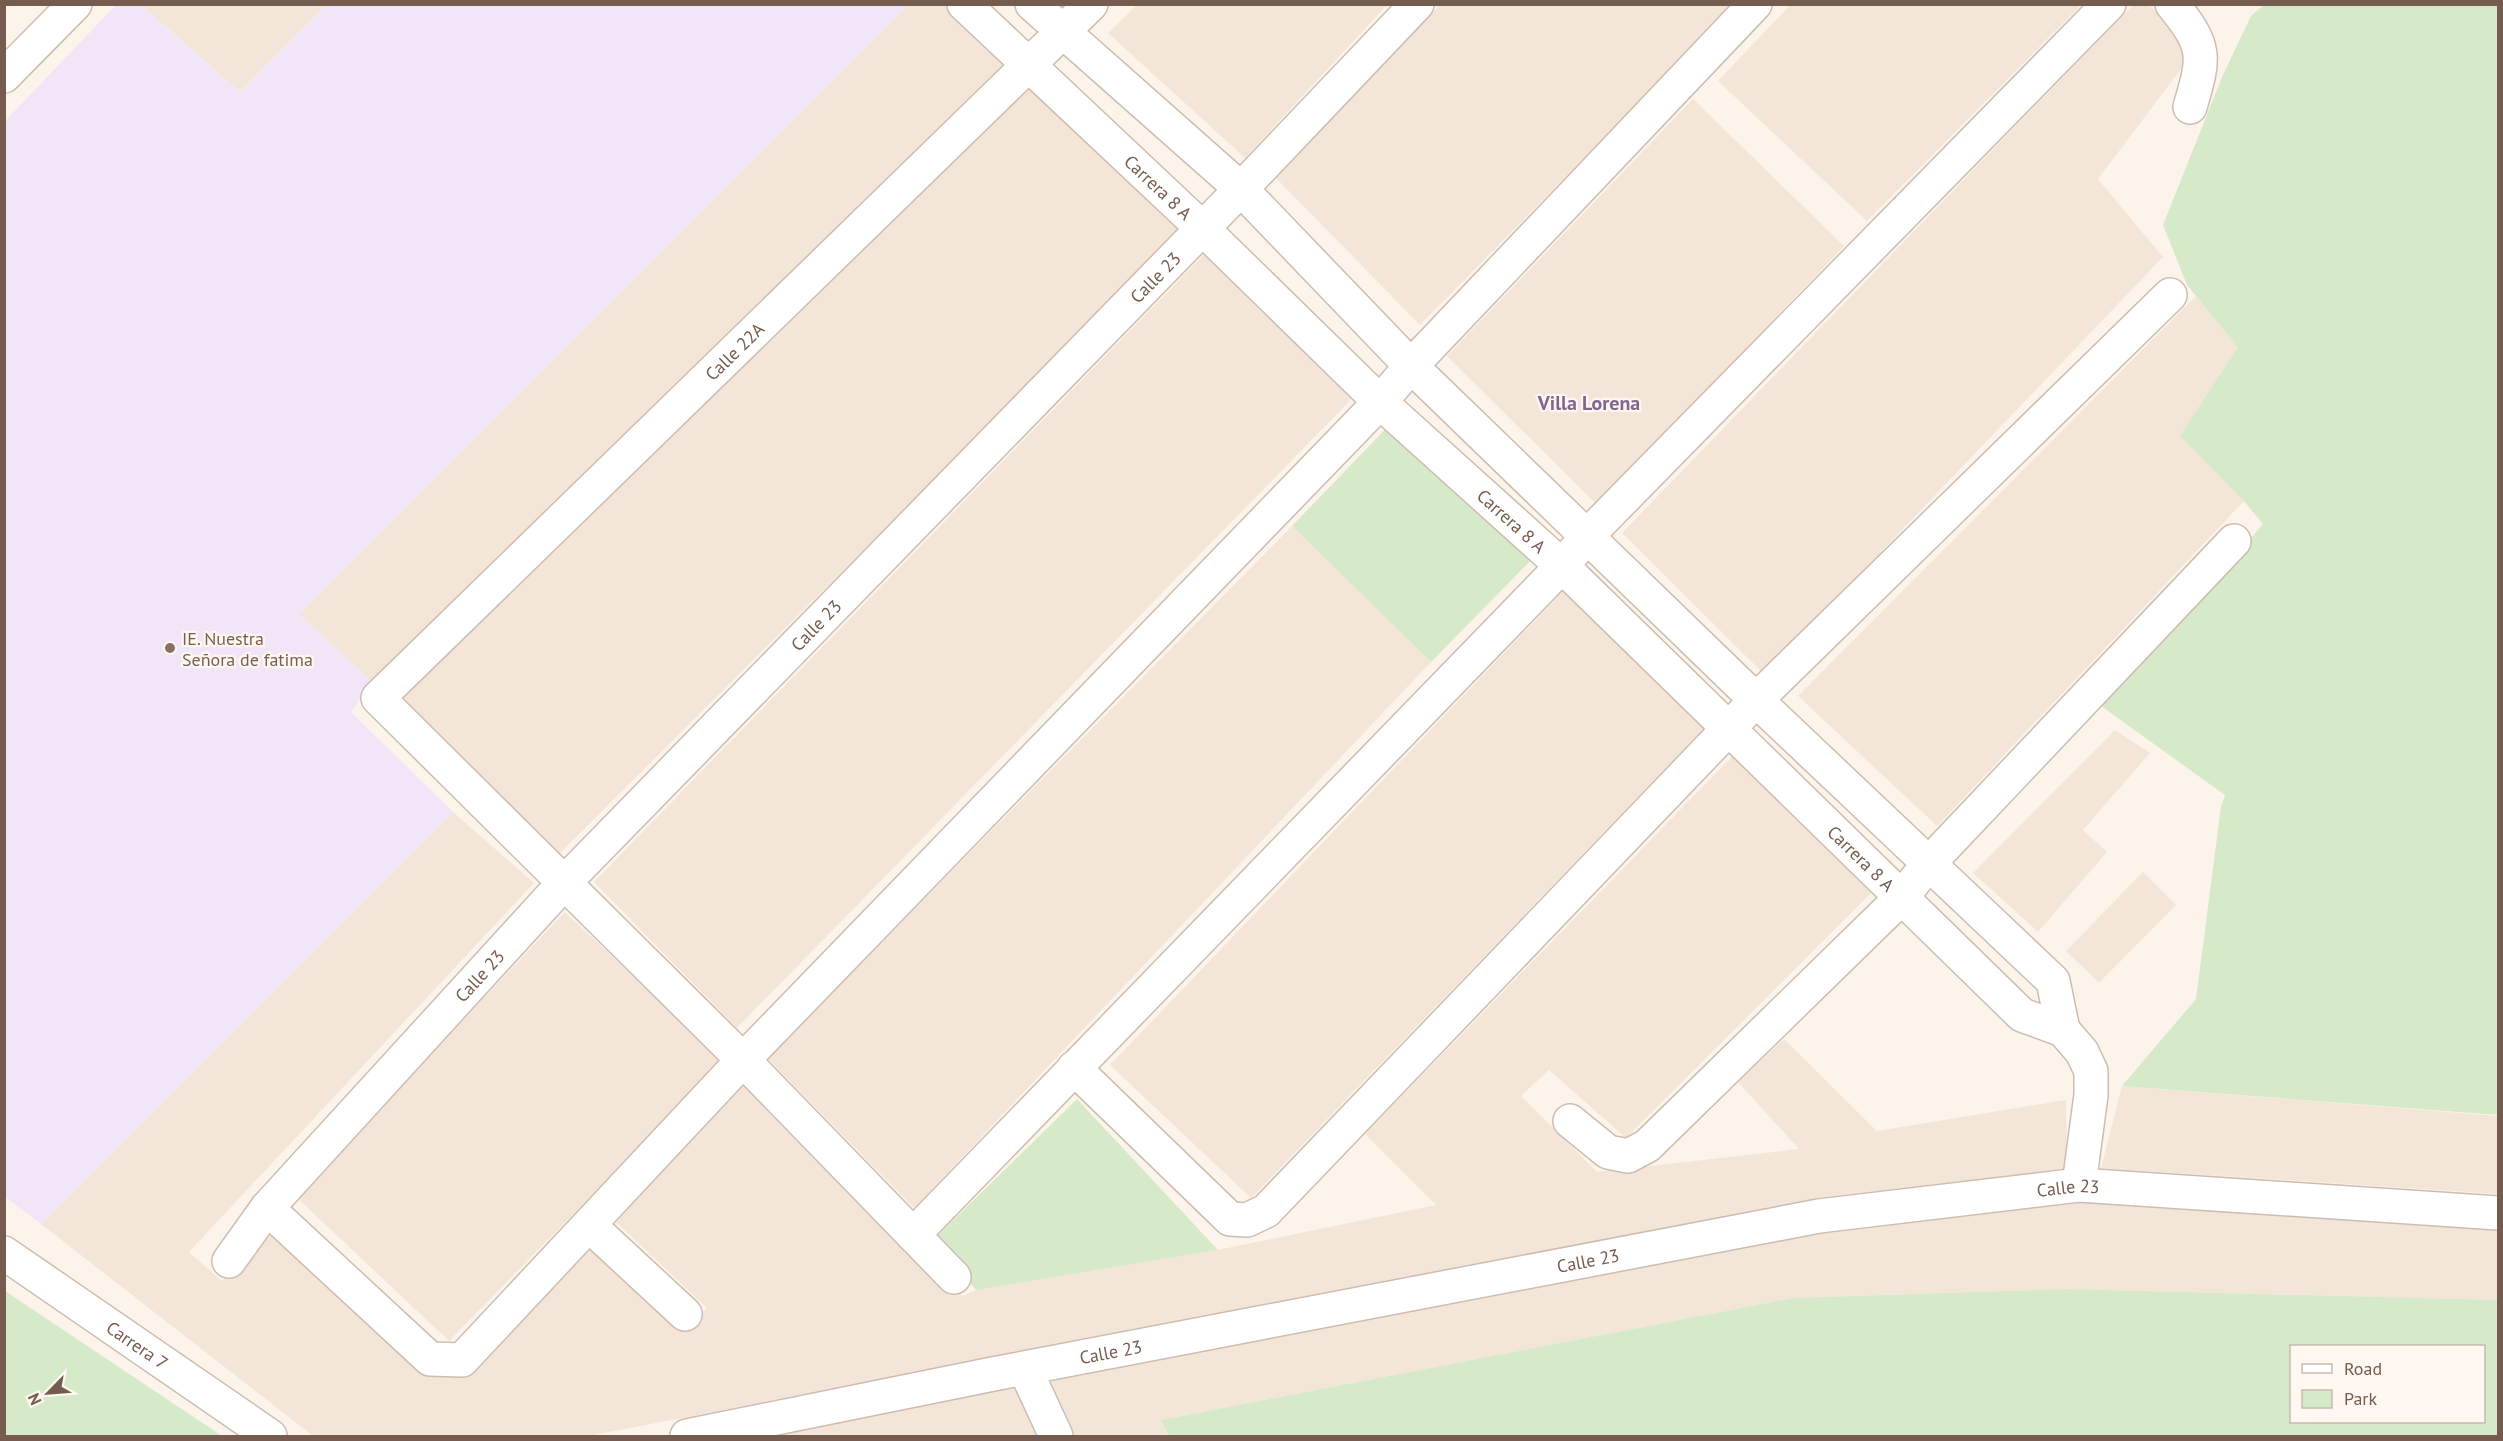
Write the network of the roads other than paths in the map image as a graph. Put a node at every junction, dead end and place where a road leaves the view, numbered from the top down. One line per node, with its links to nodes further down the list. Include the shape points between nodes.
1 (75, 4): 11 (street)
2 (964, 4): 10 (street, Carrera 8 A)
3 (1032, 4): 9 (street, Carrera 8 A)
4 (1091, 4): 9 (street, Calle 22A)
5 (1417, 4): 13 (street, Calle 23)
6 (1755, 4): 16 (street)
7 (2109, 4): 18 (street)
8 (2172, 4): 12 (street, via 2192,28 2201,50 2201,71)
9 (1063, 31): 10 (street, Calle 22A); 13 (street, Carrera 8 A)
10 (1029, 67): 14 (street, Carrera 8 A); 24 (street, Calle 22A, via 378,698)
11 (4, 76)
12 (2190, 108)
13 (1241, 189): 14 (street, Calle 23); 16 (street, Carrera 8 A)
14 (1202, 228): 17 (street, Carrera 8 A); 24 (street, Calle 23)
15 (2170, 295): 21 (street)
16 (1411, 366): 17 (street); 18 (street, Carrera 8 A)
17 (1380, 402): 20 (street, Carrera 8 A); 27 (street)
18 (1588, 535): 20 (street); 21 (street, Carrera 8 A)
19 (2234, 541): 23 (street)
20 (1562, 566): 22 (street, Carrera 8 A); 28 (street)
21 (1756, 700): 22 (street); 23 (street, Carrera 8 A)
22 (1729, 729): 25 (street, Carrera 8 A); 28 (street, via 1266,1211 1247,1220 1230,1218)
23 (1930, 862): 25 (street); 26 (street, Carrera 8 A, via 2053,981)
24 (563, 884): 27 (street); 31 (street, Calle 23)
25 (1901, 898): 26 (street, Carrera 8 A, via 2022,1015); 29 (street, via 1647,1146 1628,1156 1608,1152)
26 (2063, 1030): 30 (street, Carrera 8 A, via 2082,1052 2091,1071)
27 (743, 1060): 33 (street); 34 (street)
28 (1074, 1068): 34 (street)
29 (1570, 1121)
30 (2079, 1185): 32 (street, Calle 23); 39 (street, Calle 23, via 1819,1216)
31 (267, 1208): 33 (street, via 430,1359 462,1360); 36 (street, Calle 23)
32 (2499, 1213)
33 (590, 1225): 38 (street)
34 (914, 1235): 37 (street)
35 (4, 1253): 40 (street, Carrera 7)
36 (229, 1261)
37 (954, 1277)
38 (685, 1314)
39 (1025, 1369): 41 (street, Calle 23); 42 (street)
40 (270, 1437)
41 (687, 1437)
42 (1056, 1437)

